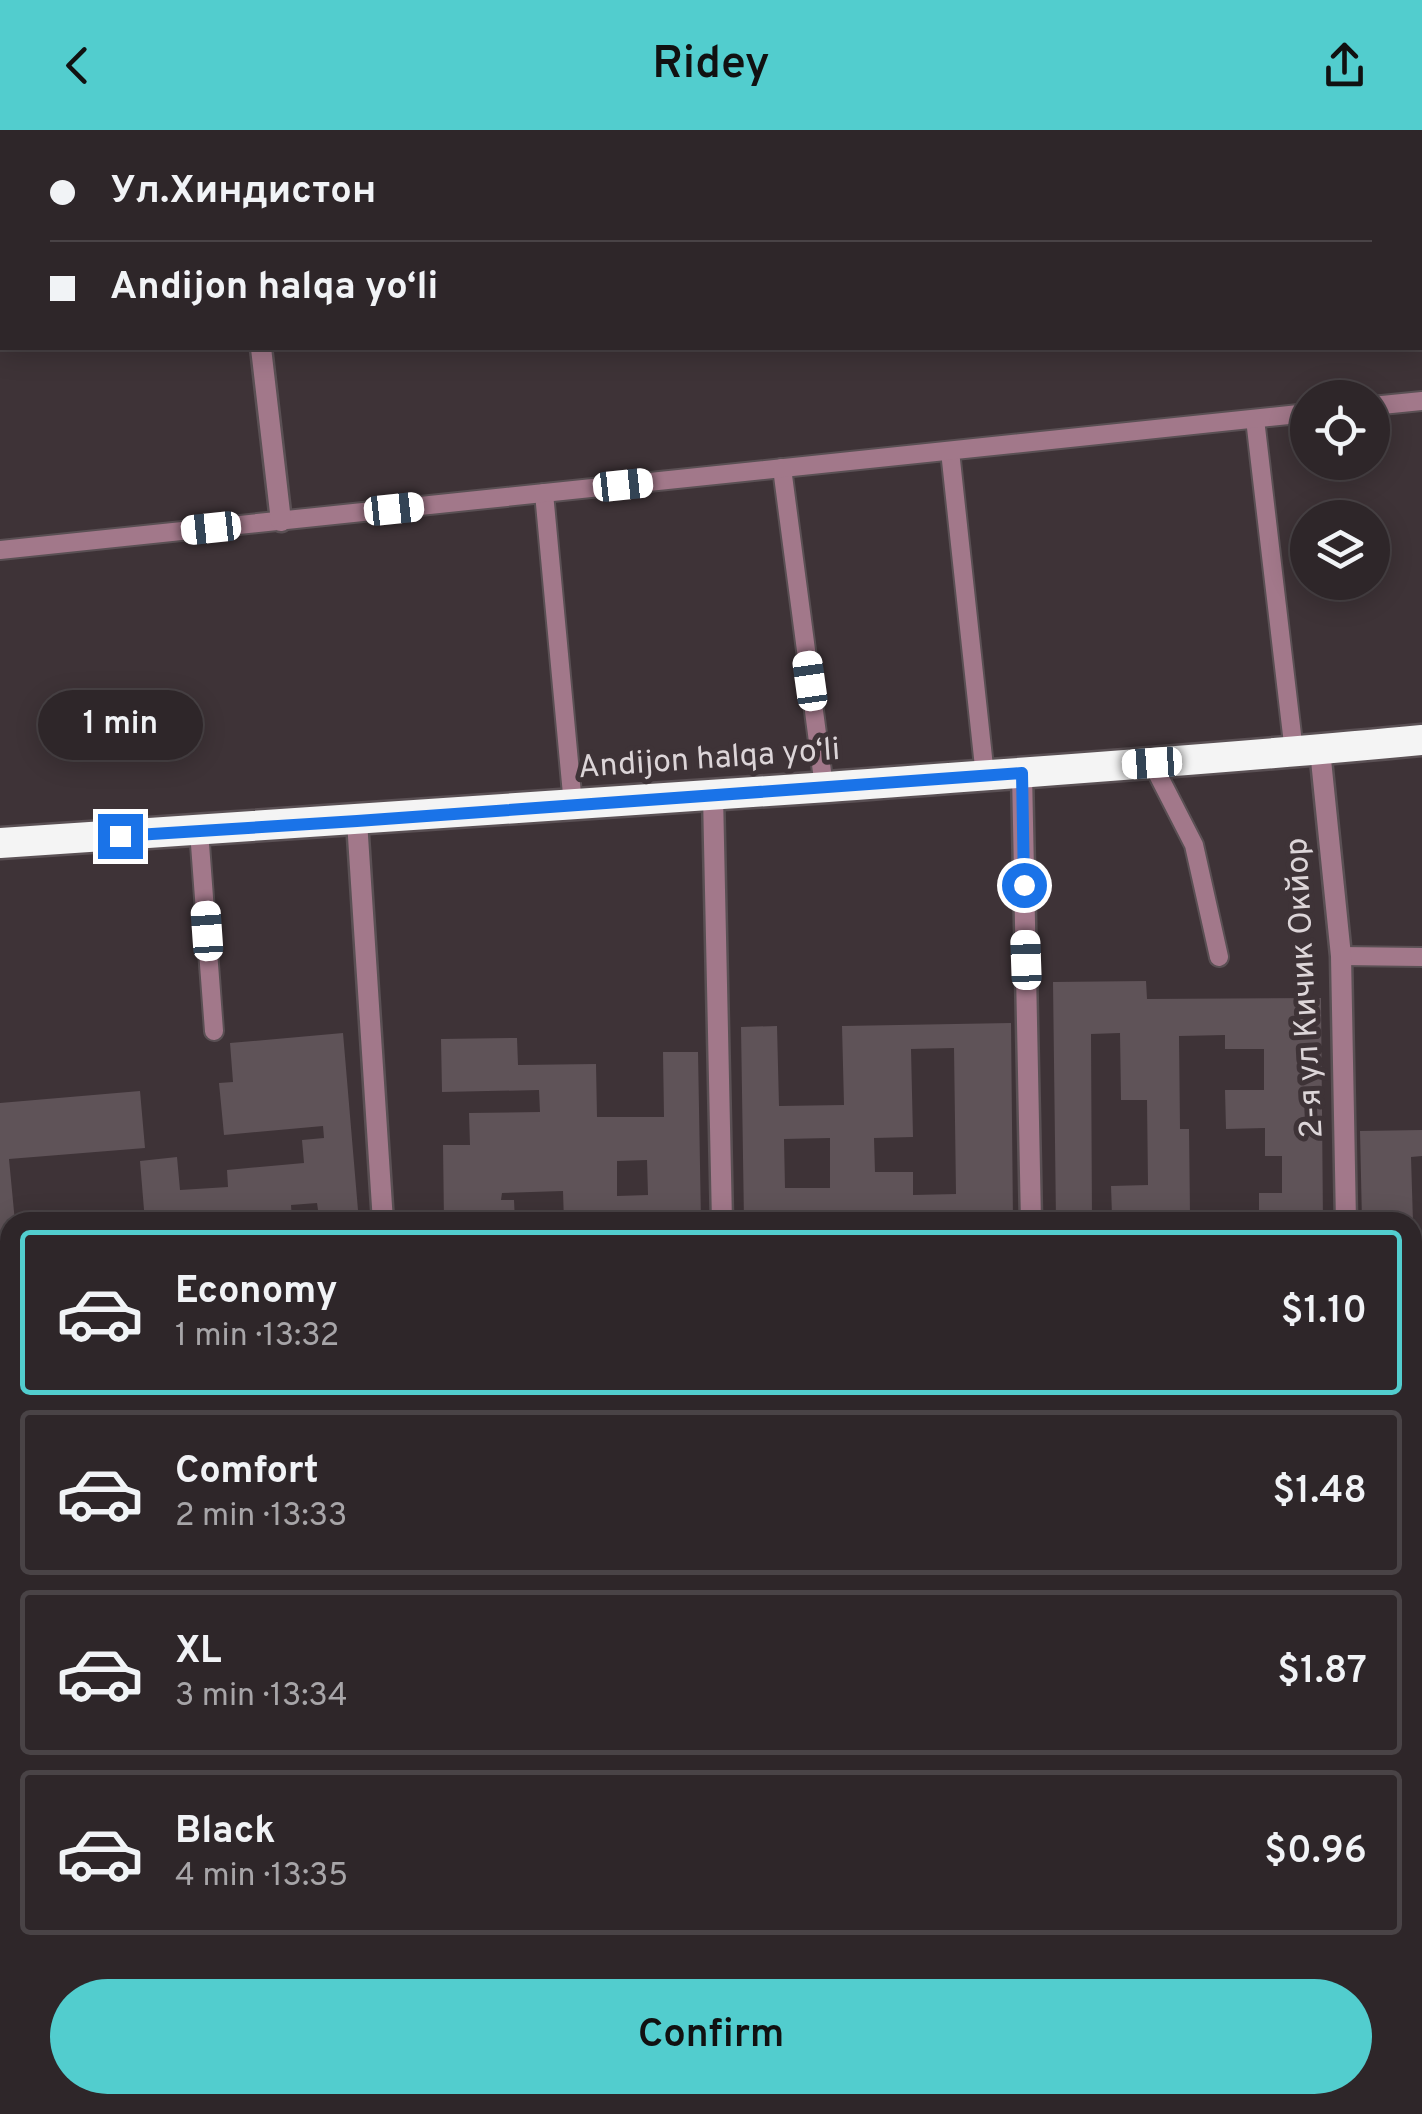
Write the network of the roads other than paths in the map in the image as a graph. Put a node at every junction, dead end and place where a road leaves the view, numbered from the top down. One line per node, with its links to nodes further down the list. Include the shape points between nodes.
1 (261, 350): 9 (street)
2 (1422, 401): 3 (lane)
3 (1390, 404)
4 (1290, 415): 5 (lane)
5 (1255, 418): 6 (lane); 12 (lane)
6 (950, 451): 7 (lane); 15 (lane)
7 (782, 468): 8 (lane); 16 (lane)
8 (544, 493): 9 (lane); 18 (lane)
9 (281, 521): 10 (lane)
10 (0, 550)
11 (1422, 740): 12 (highway, Andijon halqa yo‘li)
12 (1307, 751): 13 (highway, Andijon halqa yo‘li); 22 (street, 2-я ул Кичик Окйор)
13 (1152, 763): 14 (highway, Andijon halqa yo‘li); 23 (lane, via 1194,845)
14 (1022, 773): 15 (highway, Andijon halqa yo‘li); 28 (street)
15 (985, 776): 16 (highway, Andijon halqa yo‘li)
16 (824, 787): 17 (highway, Andijon halqa yo‘li)
17 (713, 795): 18 (highway, Andijon halqa yo‘li); 27 (street)
18 (573, 805): 19 (highway, Andijon halqa yo‘li)
19 (357, 821): 20 (highway, Andijon halqa yo‘li); 26 (street)
20 (199, 831): 21 (highway, Andijon halqa yo‘li); 25 (lane)
21 (0, 843)
22 (1341, 956): 24 (lane); 29 (street, 2-я ул Кичик Окйор)
23 (1219, 957)
24 (1422, 957)
25 (214, 1031)
26 (382, 1212)
27 (722, 1212)
28 (1032, 1212)
29 (1346, 1212)

